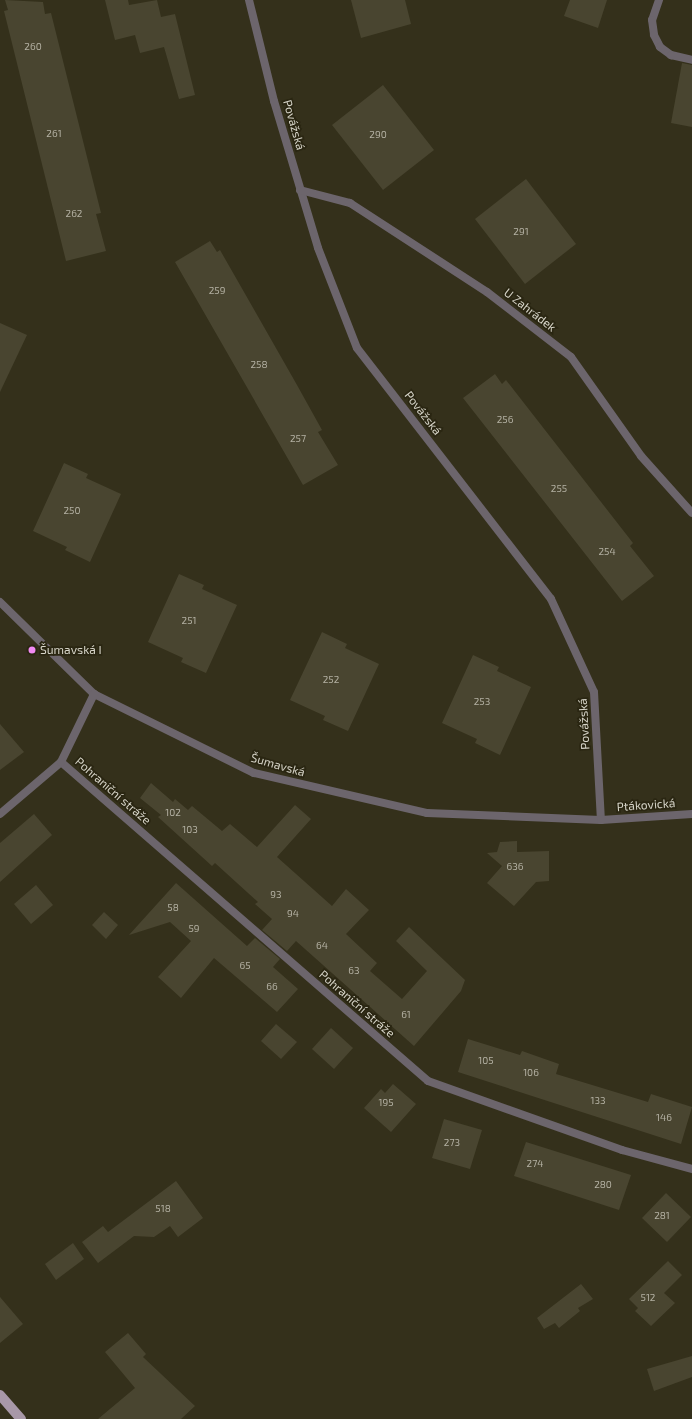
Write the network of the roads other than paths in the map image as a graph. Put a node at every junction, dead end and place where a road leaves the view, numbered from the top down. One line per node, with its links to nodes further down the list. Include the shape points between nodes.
1 (249, 0): 4 (street, Povážská, via 274,101)
2 (659, 0): 3 (street, via 652,20 654,35 660,47 671,55)
3 (692, 60)
4 (300, 190): 5 (street, U Zahrádek, via 350,203 487,292 571,357 642,456); 11 (street, Povážská, via 318,248 357,348 551,599 594,692)
5 (692, 513)
6 (0, 602): 7 (street, Šumavská)
7 (94, 694): 8 (street, Pohraniční stráže); 11 (street, Šumavská, via 254,773 427,813)
8 (61, 762): 9 (street, Pohraniční stráže); 12 (street, Pohraniční stráže, via 428,1081 622,1150)
9 (0, 814)
10 (692, 814): 11 (street, Ptákovická)
11 (601, 820)
12 (692, 1169)
13 (0, 1395): 14 (main road)
14 (21, 1419)

